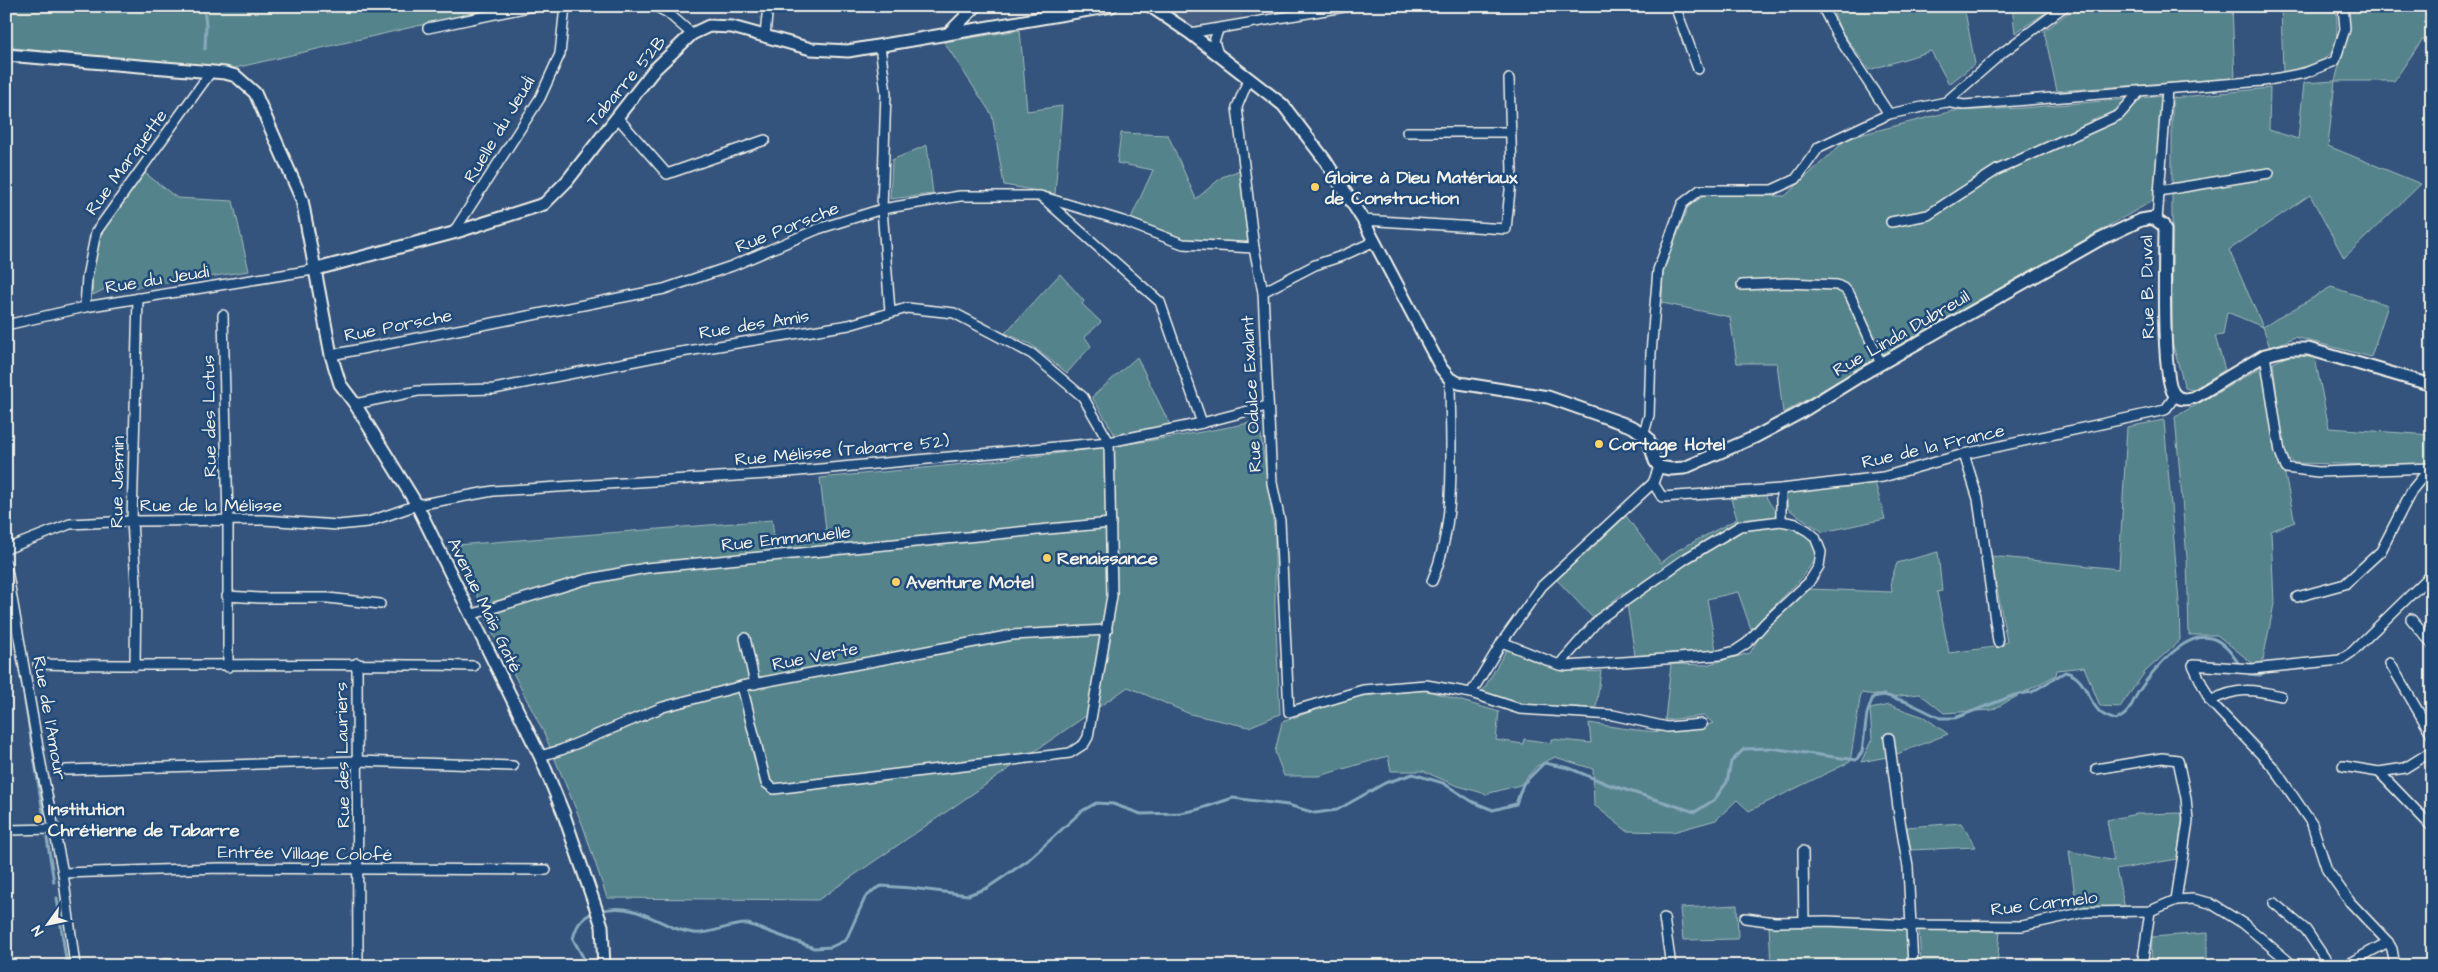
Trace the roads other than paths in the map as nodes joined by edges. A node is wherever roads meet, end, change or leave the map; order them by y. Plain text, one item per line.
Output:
1 (534, 6) edge
2 (565, 6) edge
3 (655, 6) edge
4 (768, 6) edge
5 (976, 6) edge
6 (1112, 6) edge
7 (1150, 6) edge
8 (1350, 6) edge
9 (1675, 6) edge
10 (1822, 6) edge
11 (2065, 6) edge
12 (2343, 6) edge
13 (428, 28) dead end
14 (1219, 28) junction
15 (950, 32) junction
16 (1190, 33) junction
17 (692, 34) junction
18 (765, 35) junction
19 (880, 46) junction
20 (1218, 54) junction
21 (6, 56) edge
22 (1698, 69) dead end
23 (210, 73) junction
24 (1249, 78) junction
25 (1509, 80) dead end
26 (2167, 89) junction
27 (2140, 91) junction
28 (1946, 102) junction
29 (1889, 114) junction
30 (617, 117) junction
31 (1407, 132) dead end
32 (1511, 132) junction
33 (765, 140) dead end
34 (2269, 173) dead end
35 (2159, 191) junction
36 (1040, 196) junction
37 (882, 209) junction
38 (1363, 220) junction
39 (2157, 220) junction
40 (1891, 222) dead end
41 (453, 234) junction
42 (1375, 241) junction
43 (1254, 248) junction
44 (313, 270) junction
45 (1742, 285) dead end
46 (1263, 292) junction
47 (138, 298) junction
48 (85, 307) junction
49 (890, 311) junction
50 (224, 315) dead end
51 (6, 325) edge
52 (331, 355) junction
53 (2265, 355) junction
54 (1881, 364) junction
55 (1450, 379) junction
56 (2432, 385) edge
57 (2175, 396) junction
58 (356, 404) junction
59 (1267, 406) junction
60 (1202, 423) junction
61 (1644, 433) junction
62 (1109, 442) junction
63 (1964, 454) junction
64 (1659, 466) junction
65 (2431, 468) edge
66 (1653, 483) junction
67 (1781, 489) junction
68 (417, 505) junction
69 (228, 520) junction
70 (132, 521) junction
71 (1781, 521) junction
72 (1111, 523) junction
73 (6, 549) edge
74 (6, 564) edge
75 (2432, 574) edge
76 (1432, 581) dead end
77 (227, 596) junction
78 (2297, 597) dead end
79 (380, 604) dead end
80 (470, 615) junction
81 (2411, 619) dead end
82 (1107, 630) junction
83 (745, 638) dead end
84 (1502, 642) junction
85 (1998, 642) dead end
86 (2432, 644) edge
87 (357, 663) junction
88 (2390, 663) dead end
89 (38, 664) dead end
90 (1559, 665) junction
91 (135, 666) junction
92 (474, 666) dead end
93 (228, 667) junction
94 (755, 684) junction
95 (742, 686) junction
96 (1471, 693) junction
97 (2281, 696) dead end
98 (2210, 701) junction
99 (1702, 724) dead end
100 (2432, 735) edge
101 (1889, 738) dead end
102 (2432, 751) edge
103 (540, 756) junction
104 (357, 762) junction
105 (513, 766) dead end
106 (2343, 766) dead end
107 (2096, 769) dead end
108 (66, 770) dead end
109 (2380, 772) junction
110 (2432, 827) edge
111 (6, 830) edge
112 (54, 830) junction
113 (1803, 852) dead end
114 (359, 870) junction
115 (546, 870) dead end
116 (63, 872) junction
117 (2176, 900) junction
118 (2274, 903) dead end
119 (2150, 911) junction
120 (1664, 918) dead end
121 (1746, 918) dead end
122 (1804, 922) junction
123 (1911, 926) junction
124 (2388, 942) junction
125 (165, 965) edge
126 (74, 966) edge
127 (186, 966) edge
128 (358, 966) edge
129 (604, 966) edge
130 (1671, 966) edge
131 (1913, 966) edge
132 (2142, 966) edge
133 (2294, 966) edge
134 (2330, 966) edge
135 (2344, 966) edge
136 (2395, 966) edge

1 - 13 street
2 - 41 street, Ruelle du Jeudi
3 - 17 street
4 - 18 street
5 - 15 street
6 - 15 street, Tabarre 52B
7 - 16 street
8 - 14 street
9 - 22 street
10 - 29 street
11 - 28 street
12 - 26 street
14 - 16 street
14 - 20 street
15 - 19 street, Tabarre 52B
16 - 20 street
17 - 18 street, Tabarre 52B
17 - 30 street, Tabarre 52B
18 - 19 street, Tabarre 52B
19 - 37 street
20 - 24 street
21 - 23 street, Avenue Maïs Gaté
23 - 44 street, Avenue Maïs Gaté
23 - 48 street, Rue Marquette
24 - 38 street
24 - 43 street, Rue Odulce Exalant
25 - 32 street
26 - 27 street
26 - 35 street, Rue B. Duval
27 - 28 street
27 - 40 street
28 - 29 street
29 - 61 street
30 - 33 street
30 - 41 street, Tabarre 52B
31 - 32 street
32 - 38 street
34 - 35 street
35 - 39 street, Rue B. Duval
36 - 37 street, Rue Porsche
36 - 43 street, Rue Porsche
36 - 60 street
37 - 49 street
37 - 52 street, Rue Porsche
38 - 42 street
39 - 54 street, Rue Linda Dubreuil
39 - 57 street, Rue B. Duval
41 - 44 street, Tabarre 52B
42 - 46 street
42 - 55 street
43 - 46 street, Rue Odulce Exalant
44 - 47 street, Rue du Jeudi
44 - 52 street, Avenue Maïs Gaté
45 - 54 street
46 - 59 street, Rue Odulce Exalant
47 - 48 street, Rue du Jeudi
47 - 70 street, Rue Jasmin
48 - 51 street, Rue du Jeudi
49 - 58 street, Rue des Amis
49 - 62 street, Rue des Amis
50 - 69 street, Rue des Lotus
52 - 58 street, Avenue Maïs Gaté
53 - 56 street
53 - 57 street
53 - 65 street
54 - 64 street, Rue Linda Dubreuil
55 - 61 street
55 - 76 street
57 - 63 street, Rue de la France
58 - 68 street, Avenue Maïs Gaté
59 - 60 street, Rue Mélisse (Tabarre 52)
59 - 96 street, Rue Odulce Exalant
60 - 62 street, Rue Mélisse (Tabarre 52)
61 - 64 street
62 - 68 street, Rue Mélisse (Tabarre 52)
62 - 72 street
63 - 67 street, Rue de la France
63 - 85 street
64 - 66 street
65 - 78 street
66 - 67 street, Rue de la France
66 - 84 street
67 - 71 street
68 - 69 street, Rue de la Mélisse
68 - 80 street, Avenue Maïs Gaté
69 - 70 street, Rue de la Mélisse
69 - 77 street, Rue des Lotus
70 - 73 street, Rue de la Mélisse
70 - 91 street, Rue Jasmin
71 - 90 street
71 - 90 street
72 - 80 street, Rue Emmanuelle
72 - 82 street
74 - 112 street, Rue de l'Amour
75 - 98 street
77 - 79 street
77 - 93 street, Rue des Lotus
80 - 103 street, Avenue Maïs Gaté
81 - 86 street
82 - 94 street, Rue Verte
82 - 95 street
83 - 94 street
84 - 90 street
84 - 96 street
87 - 92 street
87 - 93 street
87 - 104 street, Rue des Lauriers
88 - 100 street
89 - 91 street
91 - 93 street
94 - 95 street, Rue Verte
95 - 103 street, Rue Verte
96 - 99 street
97 - 98 street
98 - 124 street
101 - 123 street
102 - 109 street
103 - 129 street, Avenue Maïs Gaté
104 - 105 street
104 - 108 street
104 - 114 street, Rue des Lauriers
106 - 109 street
107 - 117 street
109 - 110 street
111 - 112 street
112 - 116 street, Rue de l'Amour
113 - 122 street
114 - 115 street, Entrée Village Colofé
114 - 116 street, Entrée Village Colofé
114 - 128 street, Rue des Lauriers
116 - 126 street, Rue de l'Amour
117 - 119 street, Rue Carmelo
117 - 133 street, Rue Carmelo
118 - 134 street
119 - 123 street, Rue Carmelo
119 - 132 street
120 - 130 street
121 - 122 street, Rue Carmelo
122 - 123 street, Rue Carmelo
123 - 131 street
124 - 135 street
124 - 136 street
125 - 127 street

